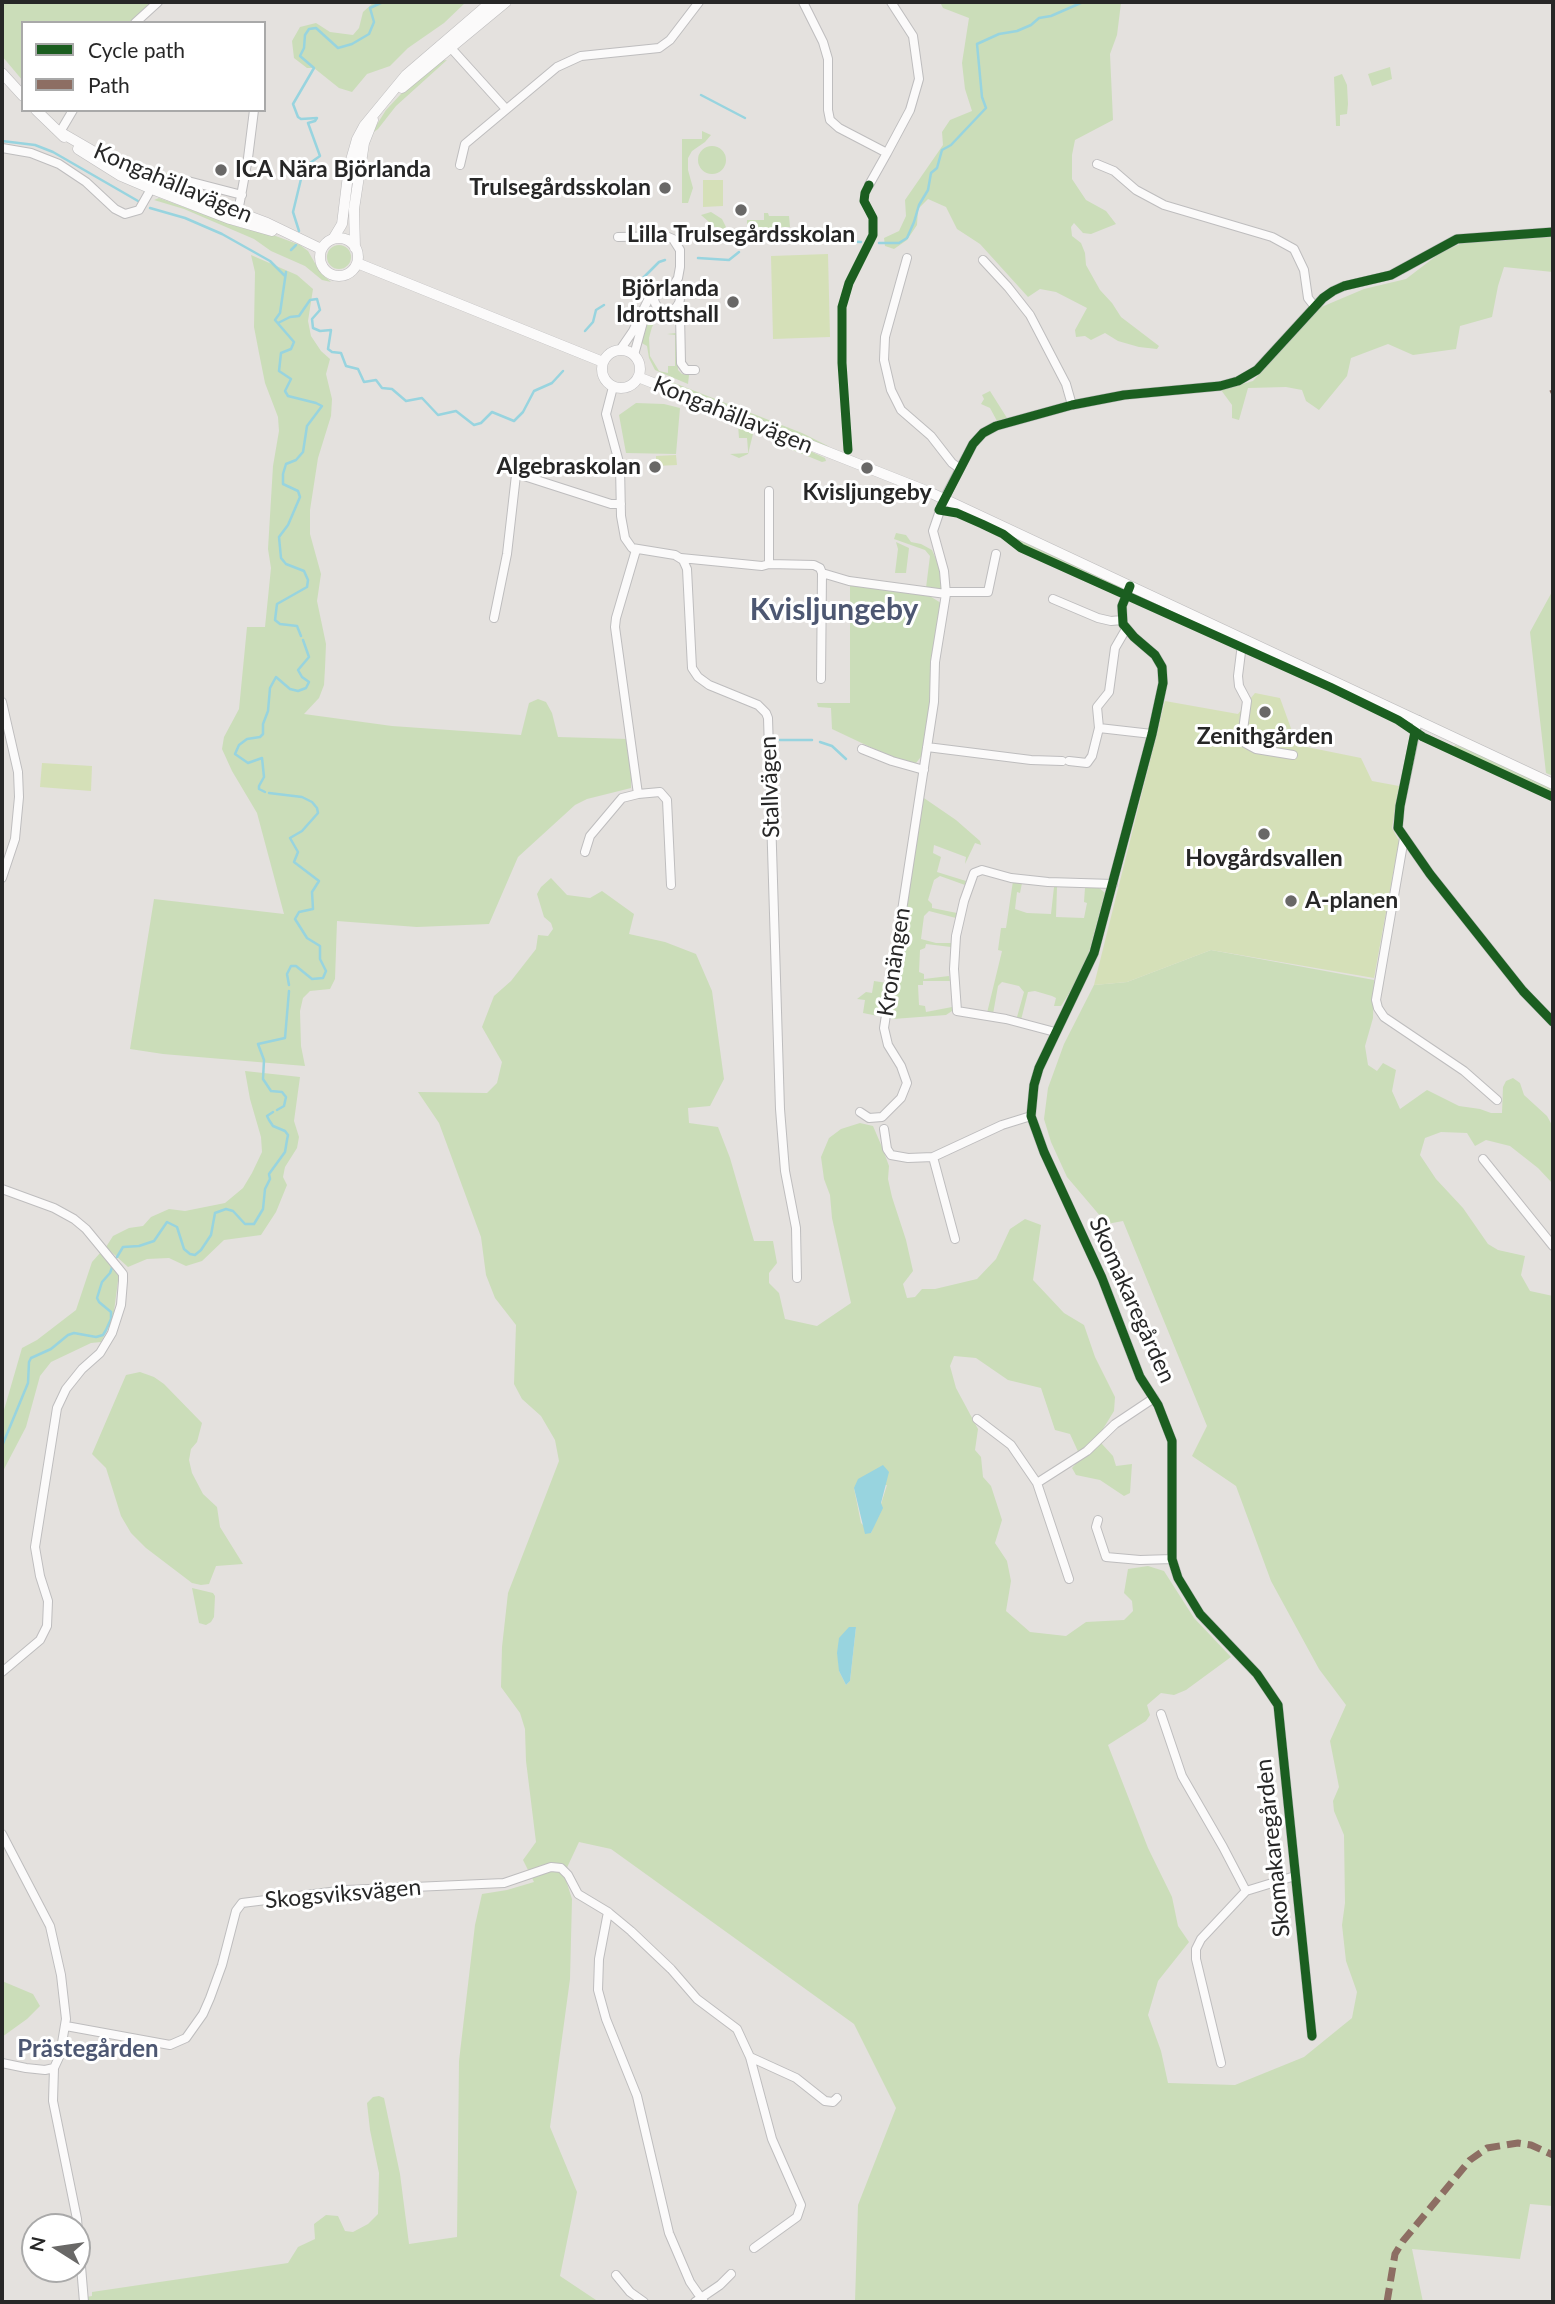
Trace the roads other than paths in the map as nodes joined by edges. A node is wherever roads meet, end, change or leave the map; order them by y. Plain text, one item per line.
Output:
1 (158, 2) edge
2 (491, 2) edge
3 (506, 2) edge
4 (699, 2) edge
5 (803, 2) edge
6 (891, 2) edge
7 (137, 21) edge
8 (447, 44) junction
9 (2, 73) edge
10 (21, 94) edge
11 (377, 109) junction
12 (506, 109) junction
13 (38, 112) edge
14 (73, 112) edge
15 (254, 112) edge
16 (60, 132) junction
17 (2, 148) edge
18 (887, 153) junction
19 (1097, 164) dead end
20 (460, 165) dead end
21 (153, 185) junction
22 (869, 185) dead end
23 (176, 194) junction
24 (242, 195) junction
25 (236, 216) junction
26 (1553, 232) edge
27 (618, 237) dead end
28 (333, 239) junction
29 (355, 247) junction
30 (321, 249) junction
31 (906, 258) dead end
32 (983, 260) dead end
33 (357, 263) junction
34 (673, 286) junction
35 (656, 292) junction
36 (1315, 307) junction
37 (675, 308) junction
38 (659, 309) junction
39 (621, 350) junction
40 (634, 355) junction
41 (603, 362) junction
42 (695, 370) dead end
43 (638, 377) junction
44 (613, 387) junction
45 (1072, 405) junction
46 (959, 468) junction
47 (769, 491) dead end
48 (944, 499) junction
49 (621, 504) junction
50 (636, 550) junction
51 (996, 554) dead end
52 (681, 558) junction
53 (769, 564) junction
54 (822, 573) junction
55 (1130, 586) junction
56 (946, 593) junction
57 (1053, 599) dead end
58 (494, 618) dead end
59 (1124, 624) junction
60 (1246, 640) junction
61 (821, 679) dead end
62 (2, 702) edge
63 (1418, 720) junction
64 (1099, 728) junction
65 (1152, 734) junction
66 (927, 747) junction
67 (862, 749) dead end
68 (1293, 755) dead end
69 (924, 770) junction
70 (1553, 784) edge
71 (638, 794) junction
72 (1404, 838) junction
73 (585, 852) dead end
74 (2, 878) edge
75 (1113, 884) junction
76 (671, 885) dead end
77 (1553, 1022) edge
78 (1055, 1032) junction
79 (1497, 1100) dead end
80 (860, 1112) dead end
81 (1031, 1116) junction
82 (884, 1129) dead end
83 (933, 1157) junction
84 (1483, 1158) dead end
85 (2, 1189) edge
86 (955, 1239) dead end
87 (1553, 1246) edge
88 (797, 1279) dead end
89 (1154, 1398) junction
90 (977, 1419) dead end
91 (1037, 1483) junction
92 (1098, 1520) dead end
93 (1171, 1559) junction
94 (1069, 1578) dead end
95 (2, 1672) edge
96 (1161, 1714) dead end
97 (2, 1834) edge
98 (1295, 1877) junction
99 (1246, 1891) junction
100 (608, 1912) junction
101 (66, 2026) junction
102 (1312, 2036) dead end
103 (750, 2057) junction
104 (2, 2063) edge
105 (1221, 2063) dead end
106 (54, 2068) junction
107 (836, 2098) dead end
108 (754, 2248) dead end
109 (732, 2274) dead end
110 (616, 2275) dead end
111 (700, 2301) edge
112 (83, 2302) edge
113 (644, 2302) edge

1 - 7 street
2 - 8 street
3 - 8 street
4 - 12 street
5 - 18 street
6 - 18 street
8 - 11 street
8 - 12 street
9 - 10 street
11 - 28 street
11 - 29 street
12 - 20 street
13 - 16 street, Kongahällavägen
14 - 16 street
15 - 24 street
16 - 21 street, Kongahällavägen
17 - 21 street
18 - 22 street
19 - 36 street
21 - 23 street, Kongahällavägen
23 - 24 street
23 - 25 street, Kongahällavägen
24 - 25 street
25 - 30 street, Kongahällavägen
26 - 36 street, Kronängen
27 - 34 street
28 - 29 street
28 - 30 street
29 - 33 street
30 - 33 street
31 - 46 street
32 - 45 street
33 - 41 street
34 - 35 street
34 - 37 street
35 - 38 street
35 - 39 street
36 - 45 street, Kronängen
37 - 38 street
37 - 42 street
38 - 40 street
39 - 40 street, Kongahällavägen
39 - 41 street
40 - 43 street, Kongahällavägen
41 - 44 street
43 - 44 street, Kongahällavägen
43 - 48 street, Kongahällavägen
44 - 49 street
45 - 46 street, Kronängen
46 - 48 street, Kronängen
47 - 53 street
48 - 55 street, Kongahällavägen
48 - 56 street, Kronängen
49 - 50 street
49 - 58 street
50 - 52 street
50 - 71 street
51 - 56 street
52 - 53 street
52 - 88 street, Stallvägen
53 - 54 street
54 - 56 street
54 - 61 street
55 - 59 street
55 - 60 street, Kongahällavägen
56 - 66 street, Kronängen
57 - 59 street
59 - 64 street
59 - 65 street, Skomakaregården
60 - 63 street, Kongahällavägen
60 - 68 street
62 - 74 street
63 - 70 street, Kongahällavägen
63 - 72 street
64 - 65 street
64 - 66 street
65 - 75 street, Skomakaregården
66 - 69 street, Kronängen
67 - 69 street
69 - 80 street, Kronängen
71 - 73 street
71 - 76 street
72 - 77 street
72 - 79 street
75 - 78 street, Skomakaregården
75 - 78 street
78 - 81 street, Skomakaregården
81 - 83 street
81 - 89 street, Skomakaregården
82 - 83 street
83 - 86 street
84 - 87 street
85 - 95 street
89 - 91 street, Skomakaregården
89 - 93 street, Skomakaregården
90 - 91 street
91 - 94 street
92 - 93 street
93 - 98 street, Skomakaregården
96 - 99 street, Skomakaregården
97 - 101 street
98 - 99 street, Skomakaregården
98 - 102 street, Skomakaregården
99 - 105 street, Skomakaregården
100 - 101 street, Skogsviksvägen
100 - 103 street, Skogsviksvägen
100 - 111 street
101 - 106 street
103 - 107 street
103 - 108 street, Skogsviksvägen
104 - 106 street
106 - 112 street
109 - 111 street
110 - 113 street

